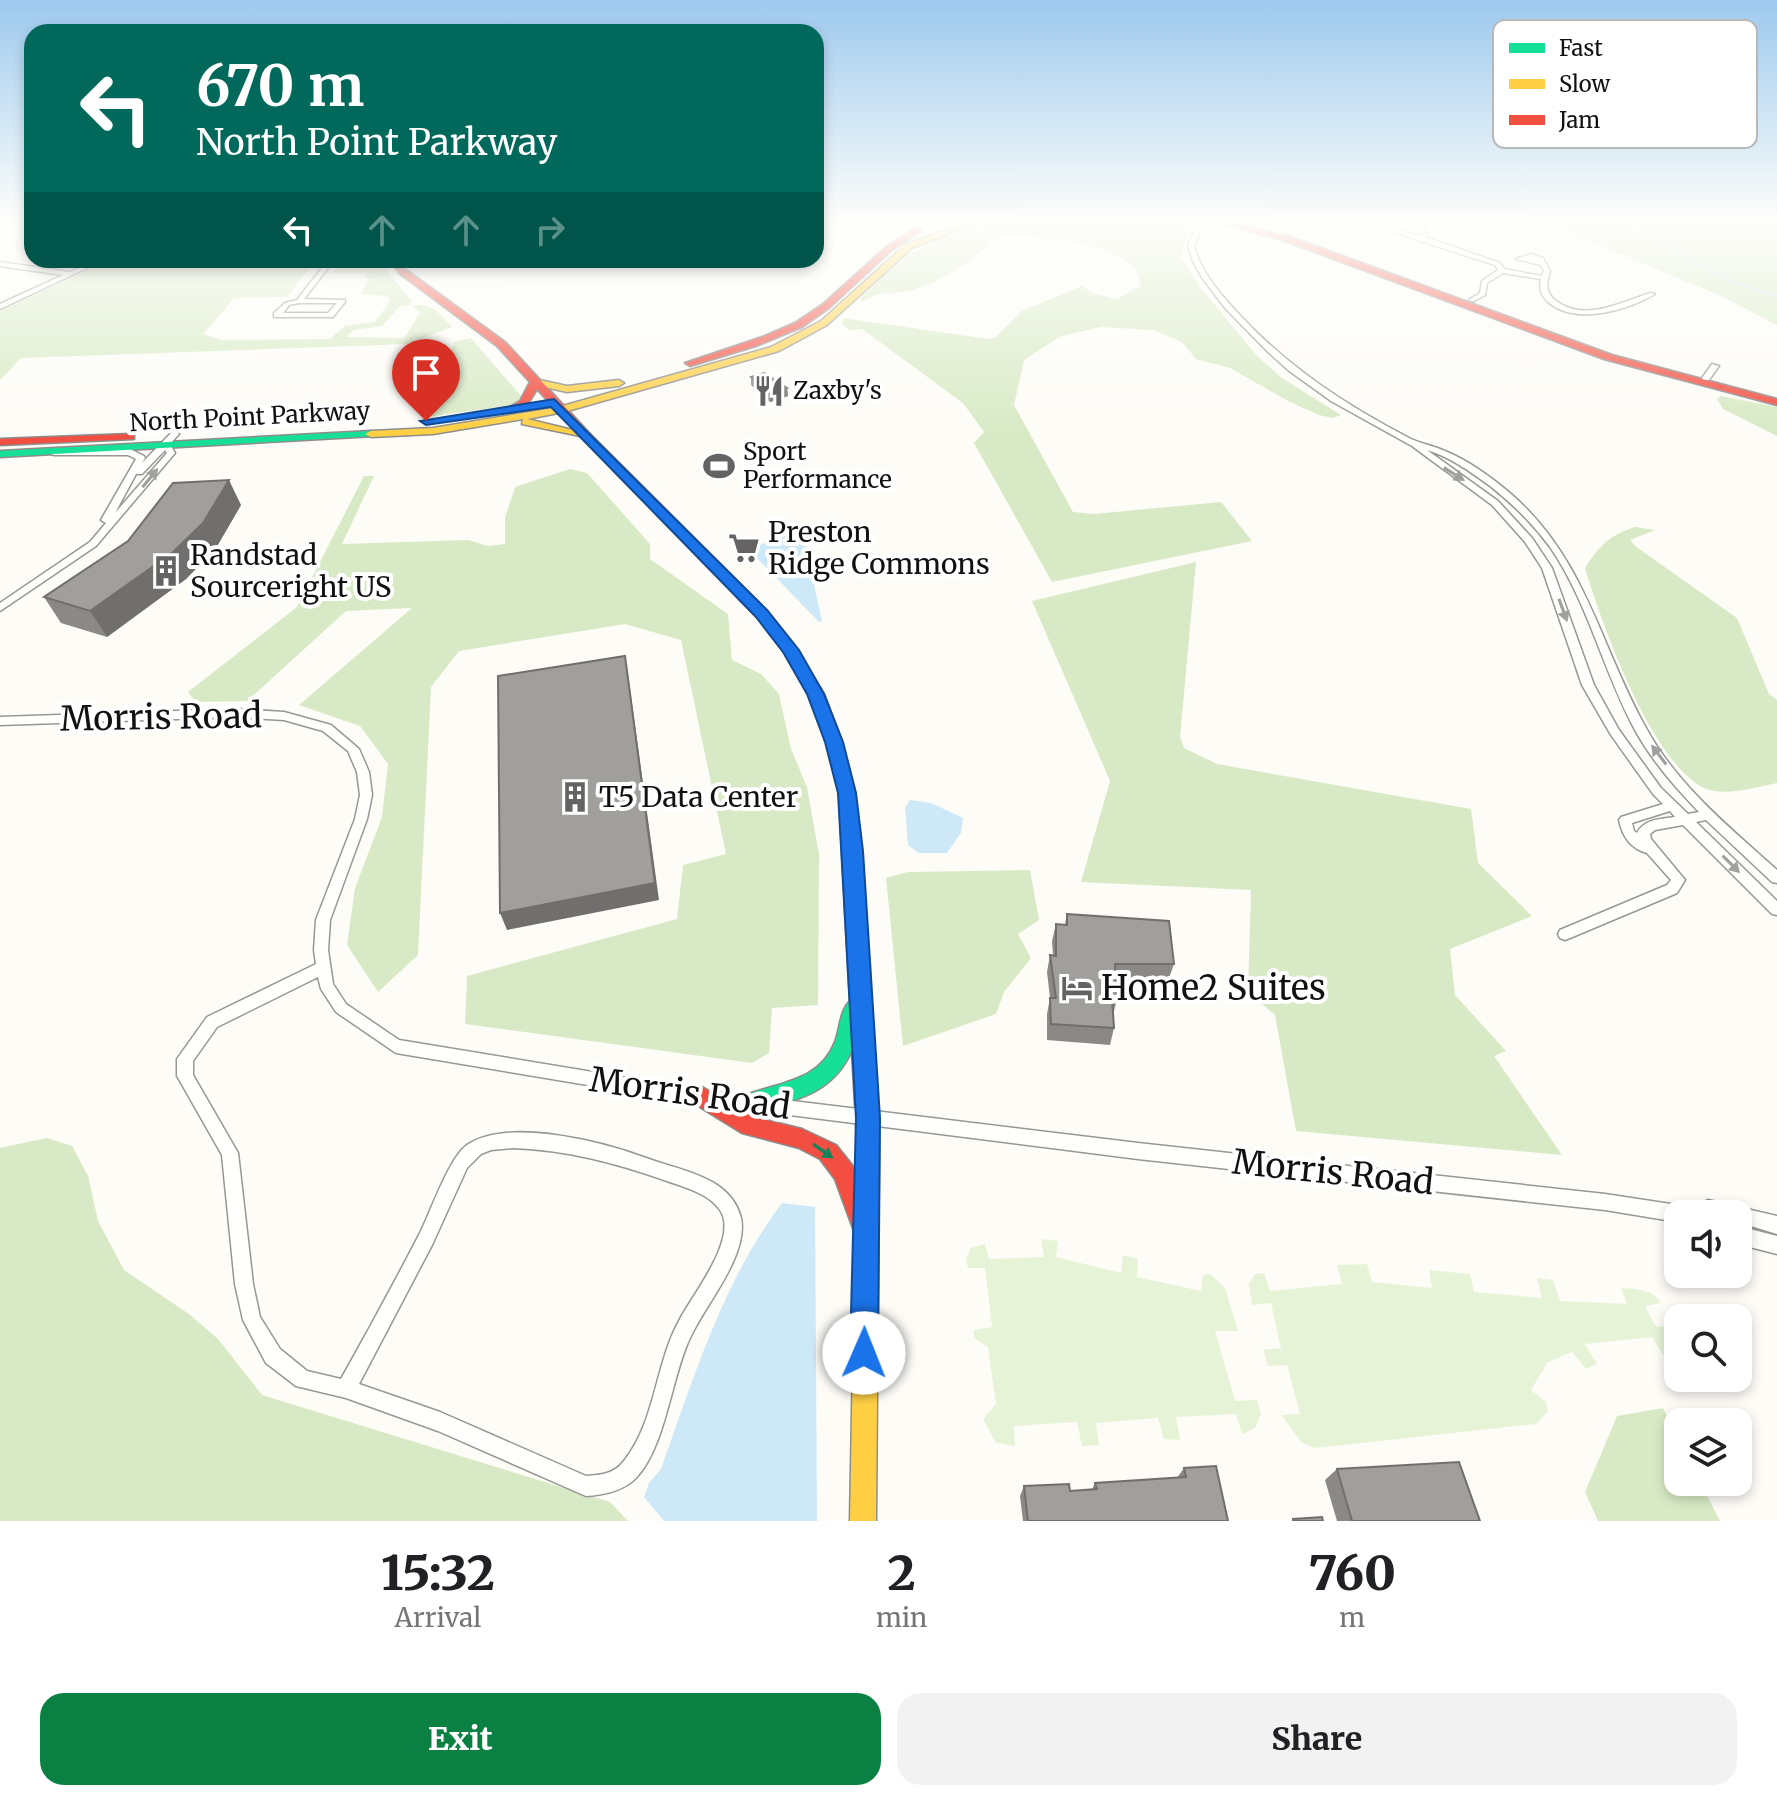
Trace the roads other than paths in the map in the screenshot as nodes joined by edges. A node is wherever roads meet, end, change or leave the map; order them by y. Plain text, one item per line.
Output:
1 (32, 292) edge
2 (306, 292) edge
3 (431, 292) edge
4 (840, 292) edge
5 (858, 292) edge
6 (1219, 292) edge
7 (1432, 292) edge
8 (1451, 292) edge
9 (1483, 292) edge
10 (1544, 292) edge
11 (1652, 294) dead end
12 (1472, 300) junction
13 (299, 301) junction
14 (0, 307) edge
15 (535, 382) junction
16 (619, 383) junction
17 (1777, 393) edge
18 (1777, 402) edge
19 (557, 406) junction
20 (511, 411) junction
21 (497, 423) junction
22 (588, 438) junction
23 (171, 440) junction
24 (0, 442) edge
25 (1414, 444) junction
26 (54, 452) junction
27 (0, 454) edge
28 (106, 520) junction
29 (85, 550) junction
30 (0, 608) edge
31 (0, 721) edge
32 (1673, 806) junction
33 (1708, 815) junction
34 (1685, 819) junction
35 (1670, 868) junction
36 (1777, 878) edge
37 (1777, 910) edge
38 (1565, 934) dead end
39 (324, 967) junction
40 (860, 971) junction
41 (702, 1097) junction
42 (753, 1102) junction
43 (868, 1118) junction
44 (1664, 1211) edge
45 (1752, 1218) edge
46 (1777, 1225) edge
47 (866, 1235) junction
48 (1752, 1239) edge
49 (1777, 1245) edge
50 (346, 1389) junction
51 (863, 1521) edge

1 - 14 street
2 - 13 street
3 - 15 street
4 - 16 street, North Point Parkway
5 - 19 street, North Point Parkway
6 - 25 street
7 - 18 street
8 - 12 street
9 - 12 street
10 - 11 street
12 - 17 street
13 - 13 street
15 - 16 street
15 - 19 street
15 - 20 street
16 - 19 street, North Point Parkway
19 - 20 street, North Point Parkway
19 - 21 street, North Point Parkway
19 - 22 street
20 - 23 street, North Point Parkway
21 - 22 street
21 - 23 street, North Point Parkway
22 - 40 street
23 - 24 street, North Point Parkway
23 - 26 street, North Point Parkway
23 - 28 street
29 -> 23 street
25 -> 32 street
33 -> 25 street
26 - 27 street, North Point Parkway
26 - 28 street
28 - 29 street
29 - 30 street
31 - 39 street, Morris Road
32 - 34 street
32 - 35 street
33 - 34 street
33 - 36 street
34 - 35 street
34 -> 37 street
35 - 38 street
39 - 41 street, Morris Road
39 - 50 street
40 - 42 street
40 - 43 street
41 - 42 street, Morris Road
41 -> 47 street
42 - 43 street, Morris Road
43 - 44 street, Morris Road
43 - 47 street
45 - 46 street
47 - 51 street
48 - 49 street
50 - 50 street

